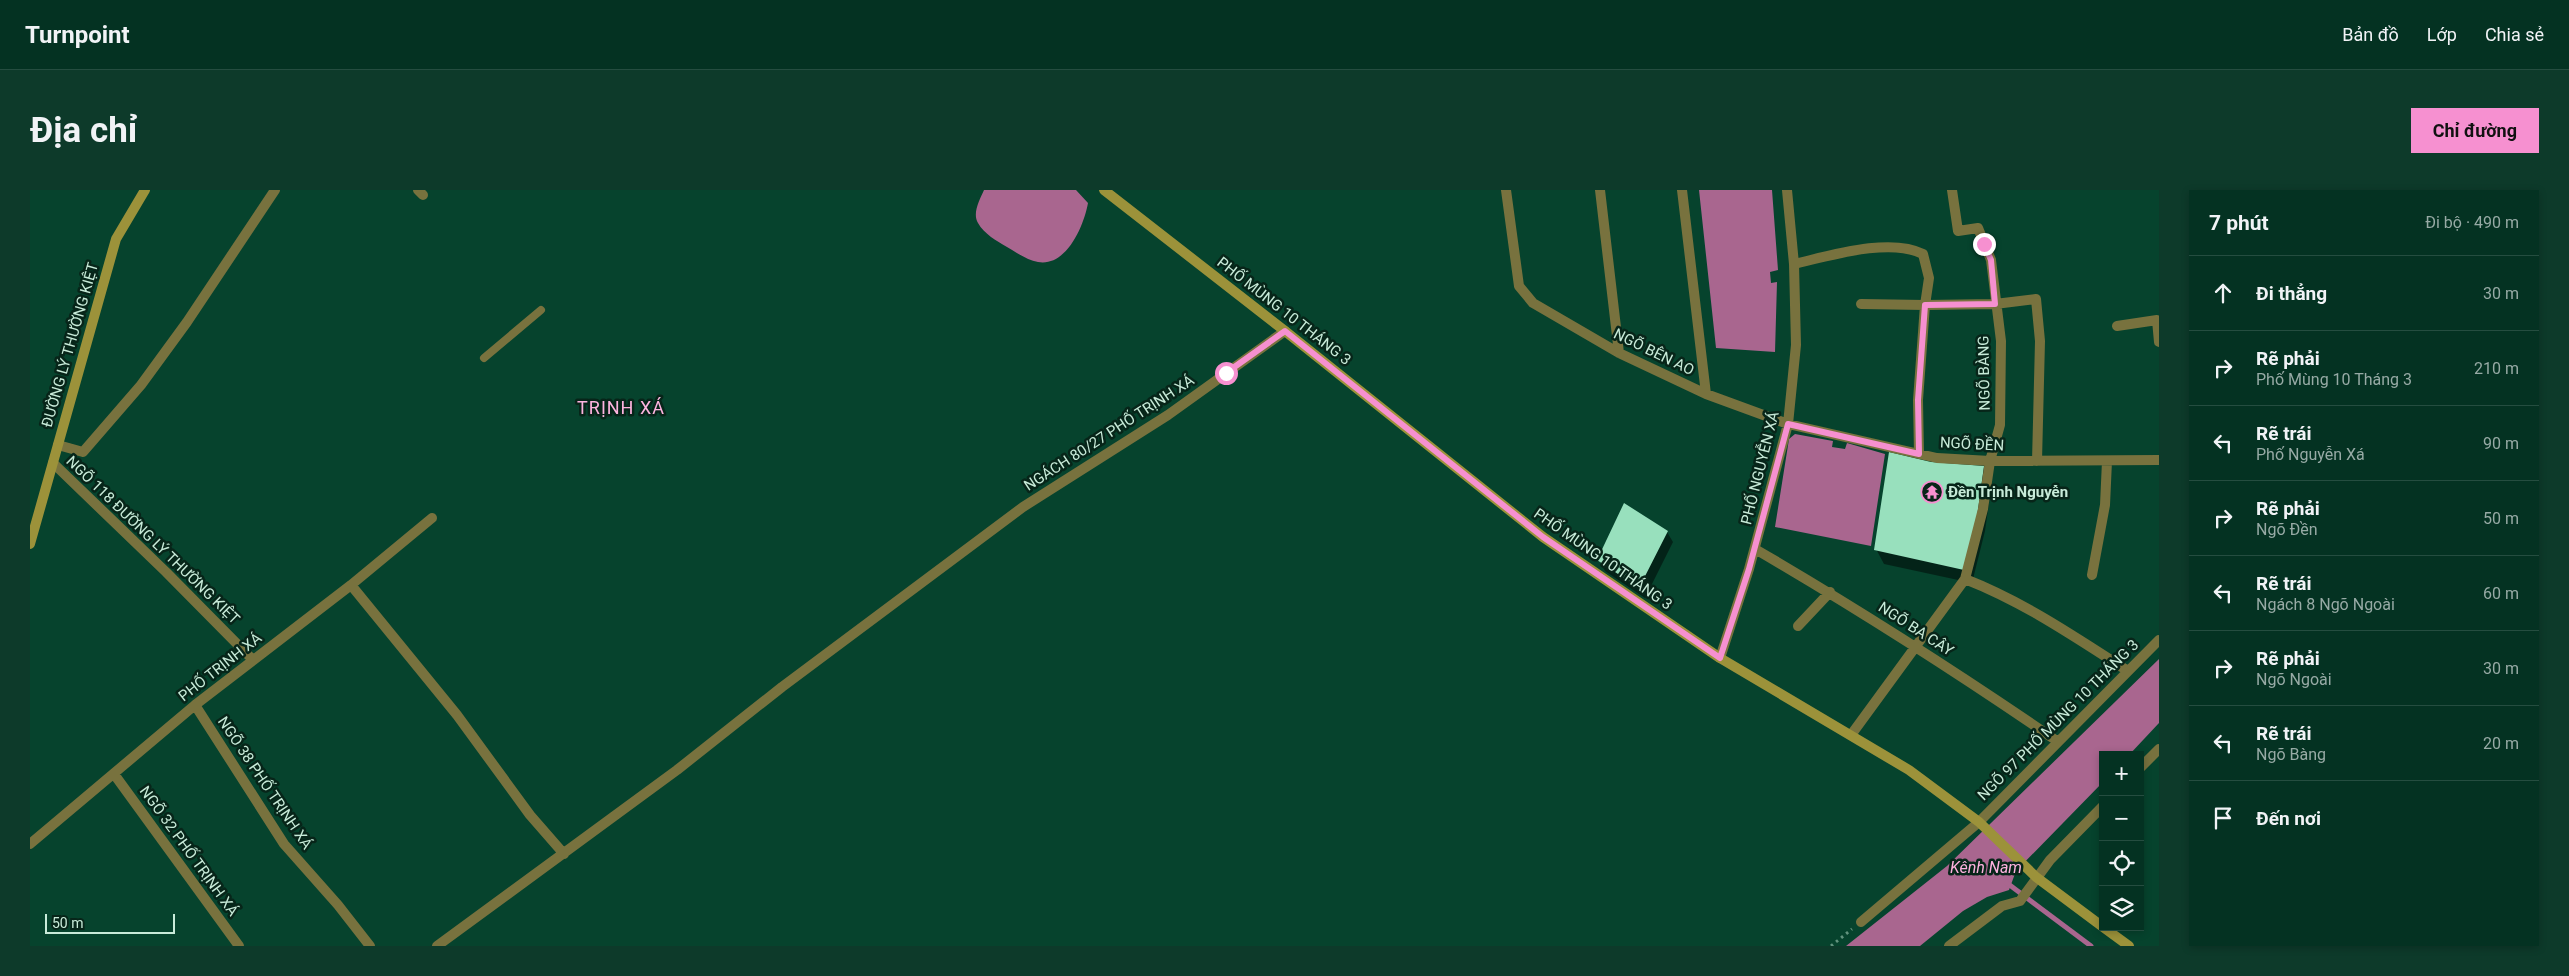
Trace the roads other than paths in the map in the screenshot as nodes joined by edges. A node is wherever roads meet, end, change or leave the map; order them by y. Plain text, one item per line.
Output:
1 (145, 190) edge
2 (275, 190) edge
3 (1104, 190) edge
4 (1507, 190) edge
5 (1600, 190) edge
6 (1682, 190) edge
7 (1787, 190) edge
8 (1952, 190) edge
9 (1794, 264) junction
10 (1861, 304) dead end
11 (1995, 304) junction
12 (1925, 305) junction
13 (541, 310) dead end
14 (2117, 326) dead end
15 (1285, 331) junction
16 (2159, 342) edge
17 (1619, 354) junction
18 (484, 358) dead end
19 (1706, 394) junction
20 (1788, 424) junction
21 (58, 445) junction
22 (1919, 454) junction
23 (2159, 460) edge
24 (1990, 461) junction
25 (2037, 461) junction
26 (2107, 461) junction
27 (53, 463) junction
28 (432, 518) dead end
29 (30, 544) edge
30 (1754, 549) junction
31 (2092, 576) dead end
32 (1965, 579) junction
33 (351, 585) junction
34 (1830, 592) junction
35 (1798, 626) dead end
36 (2159, 640) edge
37 (1916, 647) junction
38 (1720, 658) junction
39 (253, 660) junction
40 (2128, 671) junction
41 (194, 705) junction
42 (1851, 734) junction
43 (2057, 741) junction
44 (2159, 749) edge
45 (2144, 764) edge
46 (114, 774) junction
47 (2099, 810) edge
48 (1979, 822) junction
49 (30, 844) edge
50 (564, 854) junction
51 (2036, 877) junction
52 (1861, 922) road end
53 (2099, 924) edge
54 (2108, 931) edge
55 (240, 946) edge
56 (370, 946) edge
57 (436, 946) edge
58 (1949, 946) edge
59 (2129, 946) edge

1 - 21 main road, ĐƯỜNG LÝ THƯỜNG KIỆT
2 - 21 street
3 - 15 main road, PHỐ MÙNG 10 THÁNG 3
4 - 17 street, NGÕ BÊN AO
5 - 17 street
6 - 19 street
7 - 9 street, PHỐ NGUYỄN XÁ
8 - 11 street, NGÕ BÀNG
9 - 12 street
9 - 20 street, PHỐ NGUYỄN XÁ
10 - 12 street
11 - 12 street
11 - 24 street, NGÕ BÀNG
11 - 25 street
12 - 22 street
13 - 18 lane
14 - 16 street
15 - 38 main road, PHỐ MÙNG 10 THÁNG 3
15 - 50 street, NGÁCH 80/27 PHỐ TRỊNH XÁ
17 - 19 street, NGÕ BÊN AO
19 - 20 street, NGÕ BÊN AO
20 - 22 street, NGÕ ĐỀN
20 - 30 street, PHỐ NGUYỄN XÁ
21 - 27 main road, ĐƯỜNG LÝ THƯỜNG KIỆT
22 - 24 street, NGÕ ĐỀN
23 - 26 street, NGÕ ĐỀN
24 - 25 street, NGÕ ĐỀN
24 - 32 street, NGÕ BÀNG
25 - 26 street, NGÕ ĐỀN
26 - 31 street
27 - 29 main road, ĐƯỜNG LÝ THƯỜNG KIỆT
27 - 39 street, NGÕ 118 ĐƯỜNG LÝ THƯỜNG KIỆT
28 - 33 street, PHỐ TRỊNH XÁ
30 - 34 street, NGÕ BA CÂY
30 - 38 street, PHỐ NGUYỄN XÁ
32 - 37 street
32 - 40 street
33 - 39 street, PHỐ TRỊNH XÁ
33 - 50 street
34 - 35 street
34 - 37 street, NGÕ BA CÂY
36 - 40 street, NGÕ 97 PHỐ MÙNG 10 THÁNG 3
37 - 42 street
37 - 43 street, NGÕ BA CÂY
38 - 42 main road, PHỐ MÙNG 10 THÁNG 3
39 - 41 street, PHỐ TRỊNH XÁ
40 - 43 street, NGÕ 97 PHỐ MÙNG 10 THÁNG 3
41 - 46 street, PHỐ TRỊNH XÁ
41 - 56 street, NGÕ 38 PHỐ TRỊNH XÁ
42 - 48 main road, PHỐ MÙNG 10 THÁNG 3
43 - 48 street, NGÕ 97 PHỐ MÙNG 10 THÁNG 3
44 - 45 street
46 - 49 street, PHỐ TRỊNH XÁ
46 - 55 street, NGÕ 32 PHỐ TRỊNH XÁ
47 - 51 street
48 - 51 main road, PHỐ MÙNG 10 THÁNG 3
48 - 52 street, NGÕ 97 PHỐ MÙNG 10 THÁNG 3
50 - 57 street, NGÁCH 80/27 PHỐ TRỊNH XÁ
51 - 53 main road, PHỐ MÙNG 10 THÁNG 3
51 - 58 street
54 - 59 main road, PHỐ MÙNG 10 THÁNG 3

